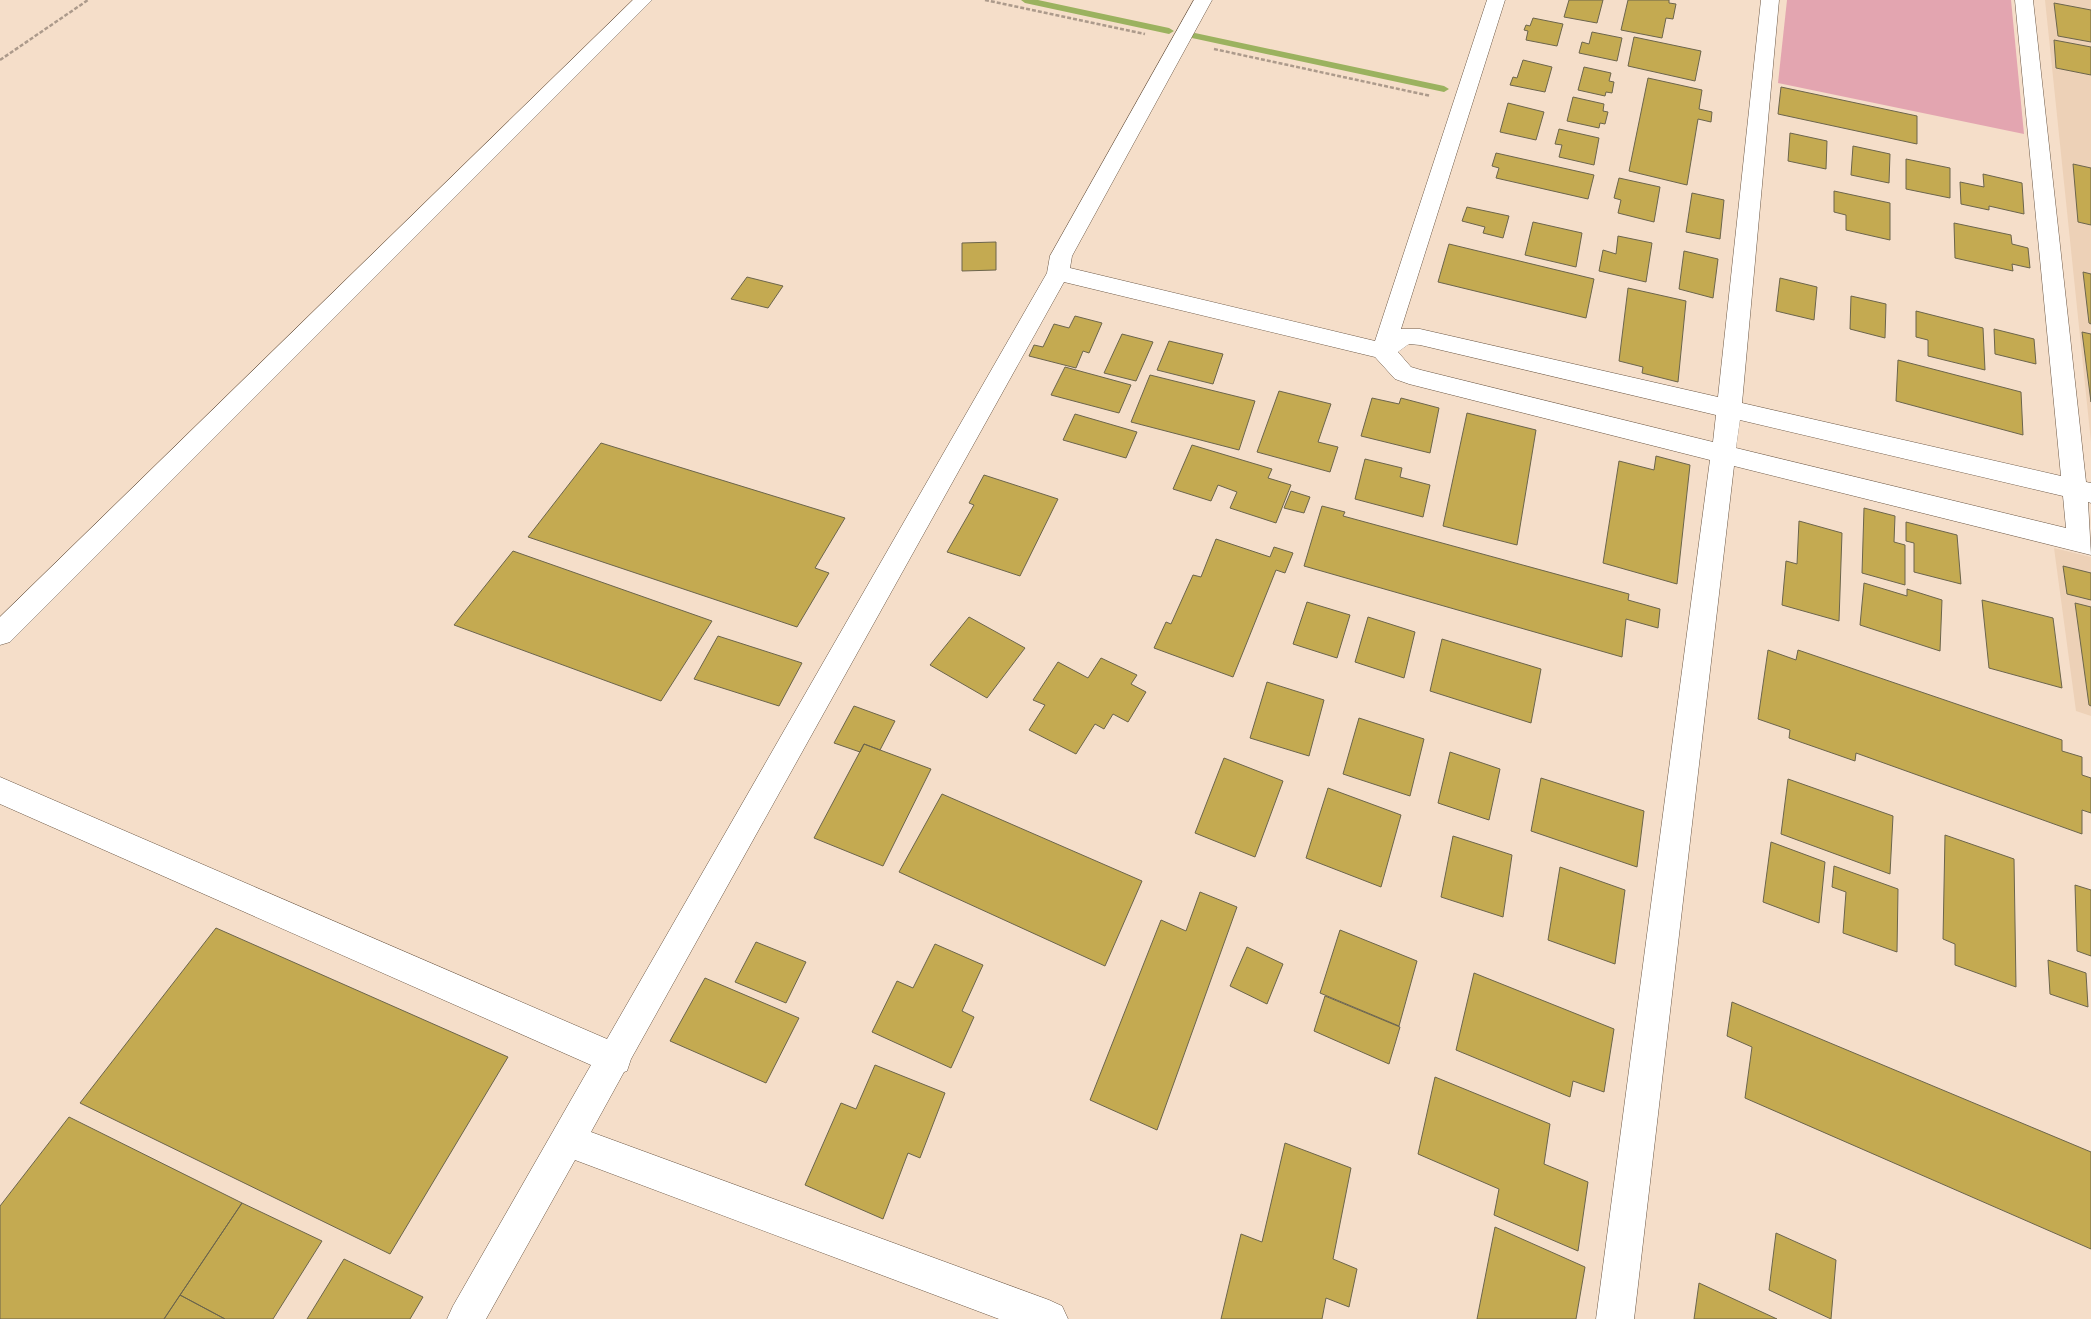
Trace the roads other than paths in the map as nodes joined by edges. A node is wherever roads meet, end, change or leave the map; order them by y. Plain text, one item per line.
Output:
1 (644, 0) edge
2 (1203, 0) edge
3 (1496, 0) edge
4 (1770, 0) edge
5 (2024, 0) edge
6 (1058, 273) junction
7 (1382, 351) junction
8 (1730, 409) junction
9 (1724, 456) junction
10 (2083, 492) edge
11 (2085, 544) edge
12 (0, 634) edge
13 (0, 790) edge
14 (615, 1059) junction
15 (567, 1140) junction
16 (466, 1319) edge
17 (1049, 1319) edge
18 (1615, 1319) edge

1 - 12 street
2 - 6 street
3 - 7 street
4 - 8 street
5 - 10 street
6 - 7 street
6 - 14 street
7 - 8 street
7 - 9 street
8 - 9 street
8 - 10 street
9 - 11 street
9 - 18 street
10 - 11 street
13 - 14 street
14 - 15 street
15 - 16 street
15 - 17 street

